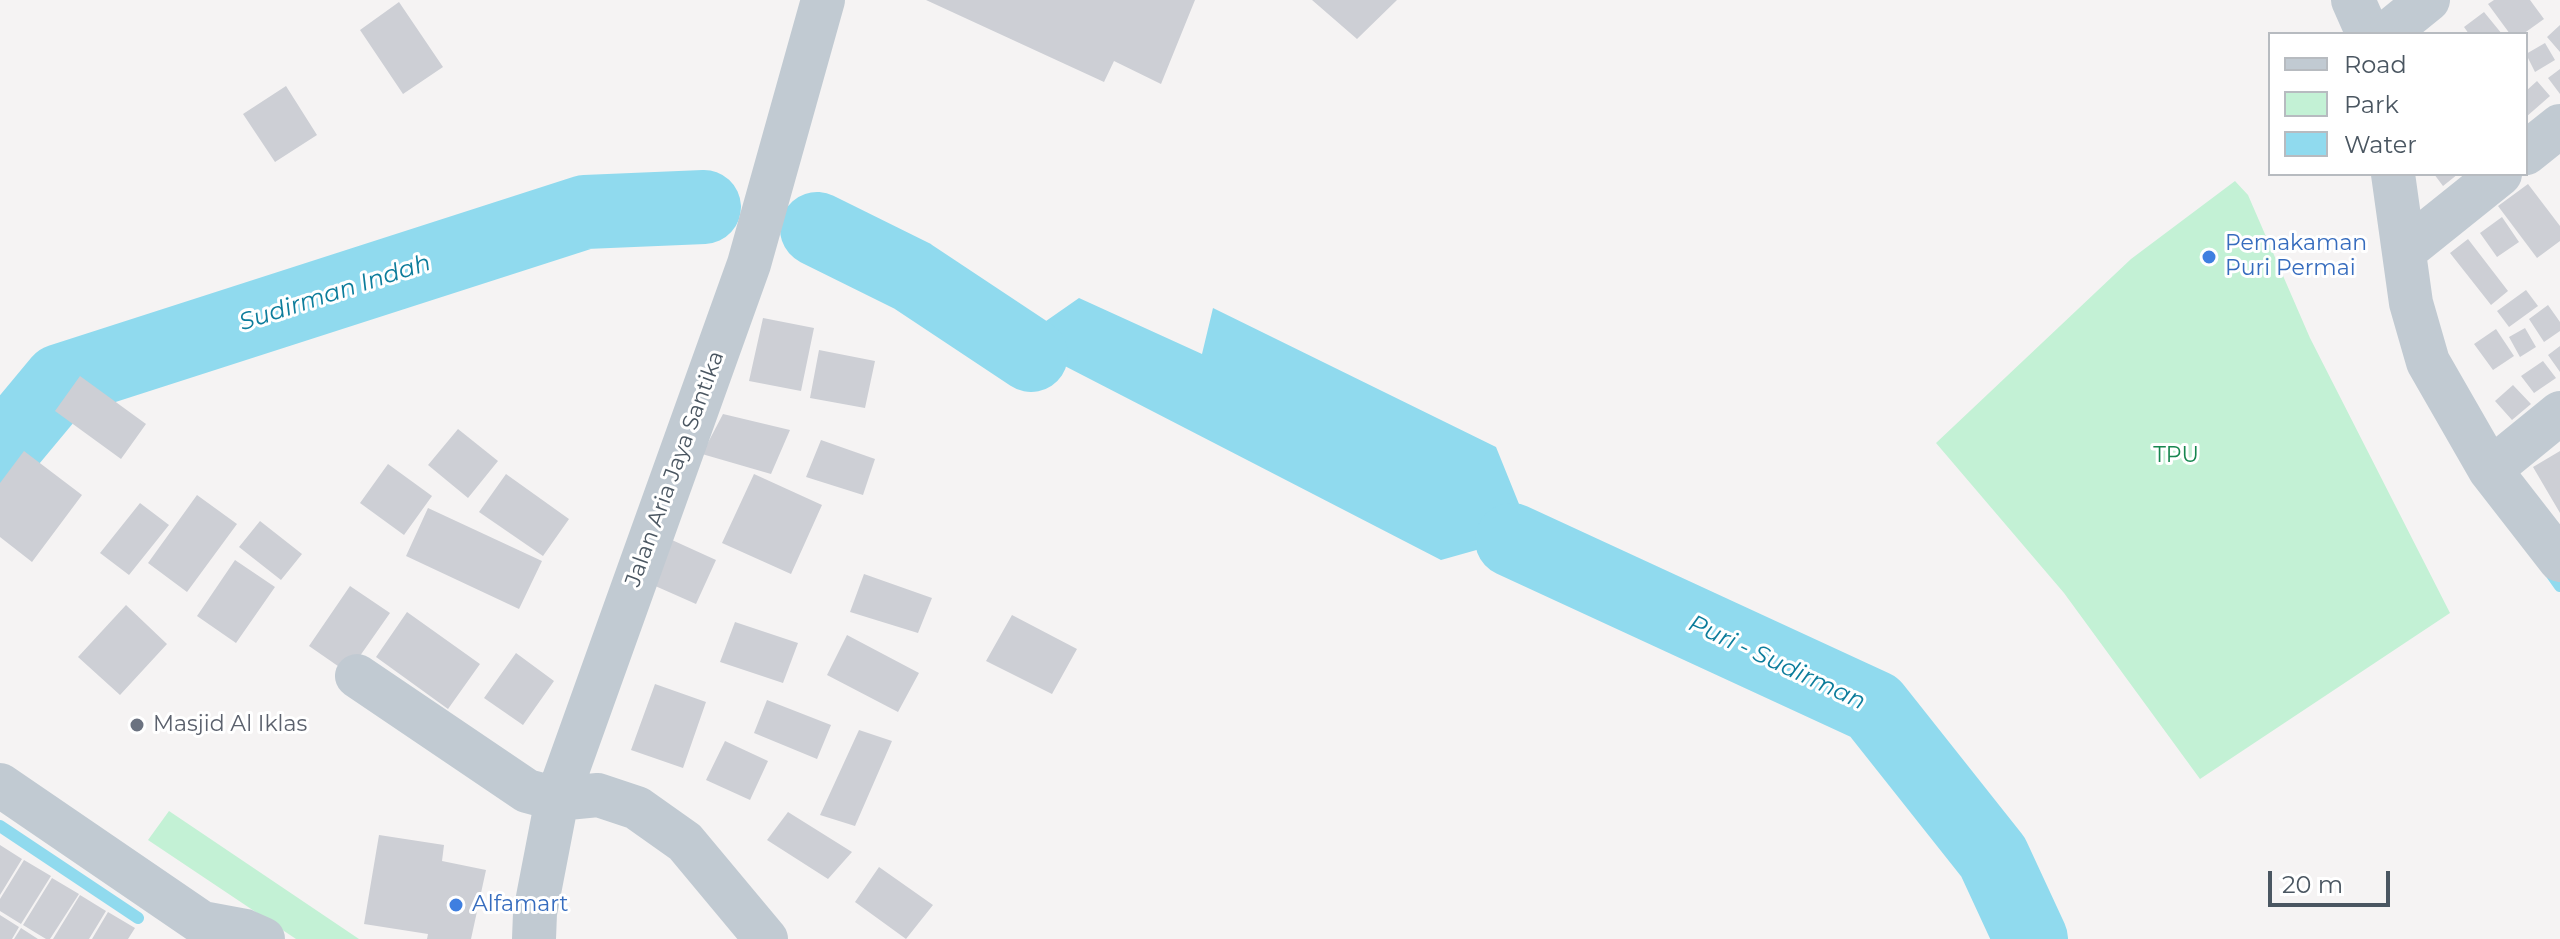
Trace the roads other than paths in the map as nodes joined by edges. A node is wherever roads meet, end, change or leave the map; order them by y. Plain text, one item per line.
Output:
1 (823, 0) edge
2 (2353, 0) edge
3 (2428, 0) edge
4 (2367, 32) edge
5 (2388, 32) edge
6 (2560, 126) edge
7 (2528, 151) edge
8 (2393, 176) edge
9 (2498, 176) edge
10 (2404, 251) junction
11 (2560, 413) edge
12 (2490, 470) junction
13 (2560, 560) edge
14 (357, 676) dead end
15 (0, 785) edge
16 (557, 799) junction
17 (205, 931) edge
18 (263, 939) edge
19 (534, 939) edge
20 (766, 939) edge

1 - 16 street, Jalan Aria Jaya Santika
2 - 4 street
3 - 5 street
6 - 7 street
8 - 10 street
9 - 10 street
10 - 12 street
11 - 12 street
12 - 13 street
14 - 16 street
15 - 17 street
16 - 19 street, Jalan Aria Jaya Santika
16 - 20 street
17 - 18 street

